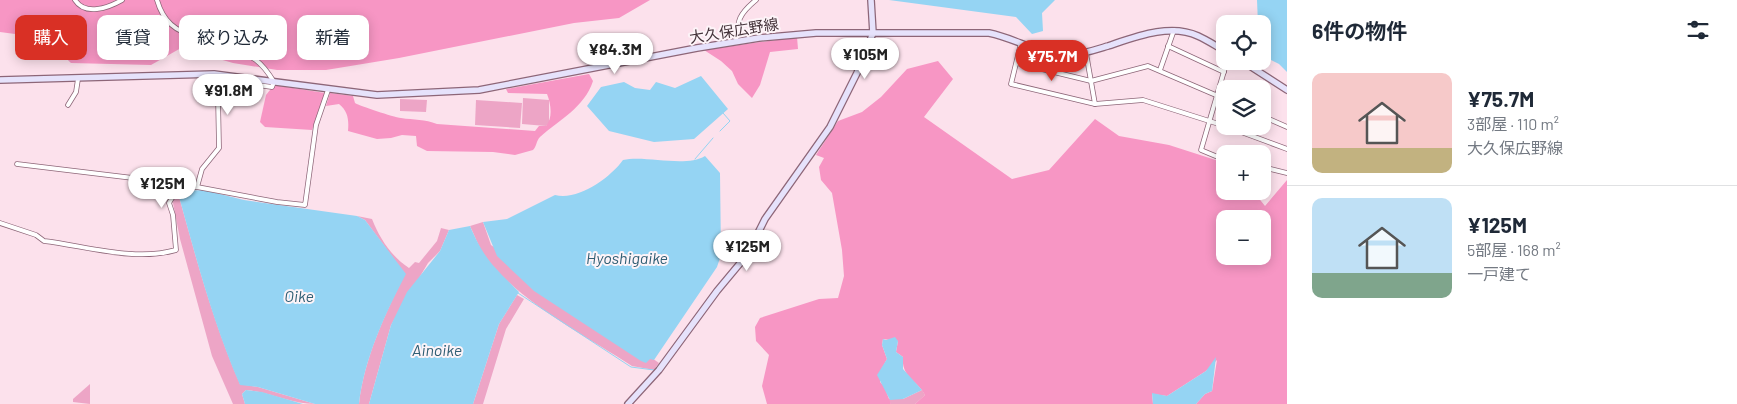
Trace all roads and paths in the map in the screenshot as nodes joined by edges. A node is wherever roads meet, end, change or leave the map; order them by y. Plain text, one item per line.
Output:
1 (75, 0) edge
2 (122, 0) edge
3 (156, 0) edge
4 (756, 0) edge
5 (871, 0) edge
6 (1174, 30) junction
7 (873, 32) junction
8 (736, 42) junction
9 (1021, 43) junction
10 (1168, 46) junction
11 (1216, 46) edge
12 (1086, 53) junction
13 (1017, 63) junction
14 (1160, 70) junction
15 (1256, 70) edge
16 (1224, 72) joint
17 (78, 79) junction
18 (0, 80) edge
19 (1222, 80) edge
20 (1091, 81) junction
21 (274, 82) junction
22 (328, 90) junction
23 (1287, 90) edge
24 (1216, 95) edge
25 (1216, 99) edge
26 (1095, 104) junction
27 (68, 105) dead end
28 (1271, 120) edge
29 (1210, 121) junction
30 (1216, 123) edge
31 (1287, 127) edge
32 (1249, 135) edge
33 (1287, 149) edge
34 (1216, 156) edge
35 (17, 164) dead end
36 (1271, 169) edge
37 (1287, 173) edge
38 (179, 186) junction
39 (197, 187) junction
40 (0, 224) edge
41 (628, 404) edge

1 - 2 street
3 - 21 street
4 - 8 street
5 - 7 street
6 - 10 street
6 - 11 street, 大久保広野線
6 - 12 street, 大久保広野線
7 - 8 street, 大久保広野線
7 - 9 street, 大久保広野線
7 - 41 street
8 - 22 street, 大久保広野線
9 - 12 street, 大久保広野線
9 - 13 street
10 - 14 street
10 - 16 street
12 - 20 street
13 - 20 street
13 - 26 street
14 - 20 street
14 - 24 street
15 - 23 street
16 - 19 street
17 - 18 street, 大久保広野線
17 - 21 street, 大久保広野線
17 - 27 street
20 - 26 street
21 - 22 street, 大久保広野線
21 - 39 street
22 - 39 street
25 - 29 street
26 - 29 street
28 - 31 street
29 - 30 street
29 - 34 street
32 - 33 street
35 - 38 street
36 - 37 street
38 - 39 street
38 - 40 street

